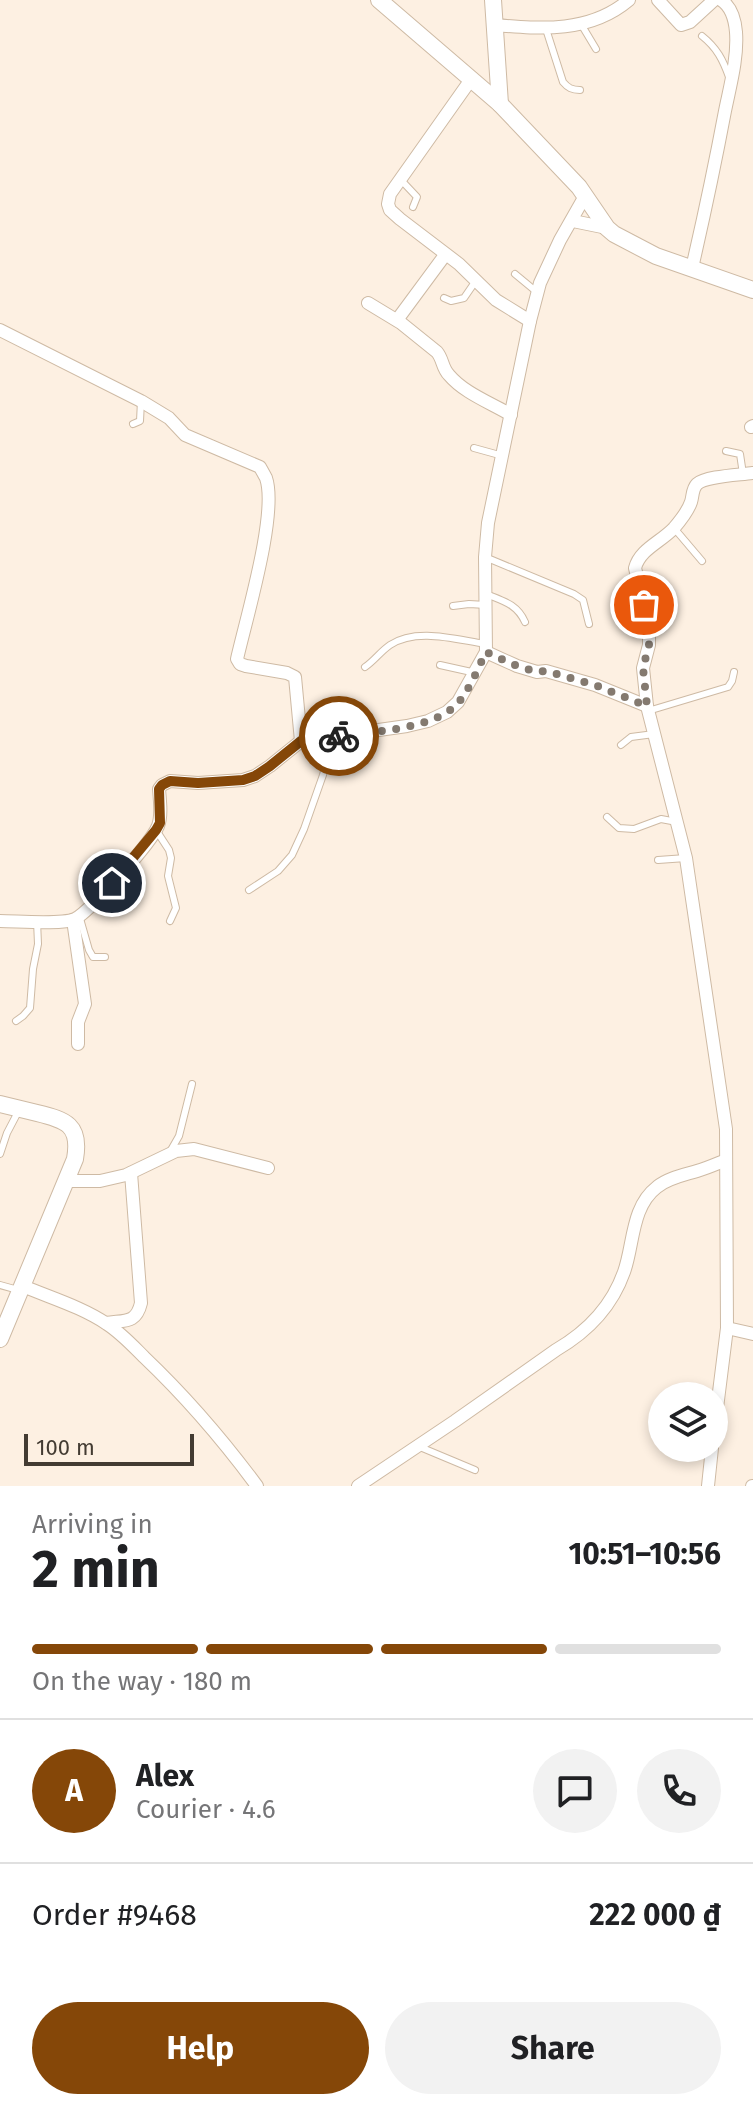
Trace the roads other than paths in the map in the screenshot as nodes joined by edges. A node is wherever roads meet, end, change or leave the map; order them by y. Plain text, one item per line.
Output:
1 (379, 0) edge
2 (493, 0) edge
3 (629, 0) edge
4 (658, 0) edge
5 (714, 0) edge
6 (721, 0) edge
7 (581, 24) junction
8 (495, 25) junction
9 (546, 29) junction
10 (702, 36) dead end
11 (596, 49) dead end
12 (499, 69) junction
13 (475, 81) junction
14 (731, 81) junction
15 (580, 90) dead end
16 (500, 104) junction
17 (401, 180) junction
18 (585, 196) junction
19 (413, 207) dead end
20 (573, 221) junction
21 (607, 228) junction
22 (445, 255) junction
23 (692, 268) junction
24 (515, 274) dead end
25 (475, 282) junction
26 (753, 290) edge
27 (538, 293) junction
28 (444, 298) dead end
29 (368, 303) dead end
30 (397, 320) junction
31 (530, 321) junction
32 (0, 330) edge
33 (141, 401) junction
34 (511, 415) junction
35 (133, 424) dead end
36 (474, 448) dead end
37 (726, 451) dead end
38 (503, 456) junction
39 (748, 474) edge
40 (674, 528) junction
41 (485, 557) junction
42 (702, 561) dead end
43 (486, 600) junction
44 (453, 606) dead end
45 (525, 622) dead end
46 (589, 624) dead end
47 (486, 648) junction
48 (440, 665) dead end
49 (365, 667) dead end
50 (734, 672) dead end
51 (476, 673) junction
52 (647, 708) junction
53 (654, 734) junction
54 (333, 736) junction
55 (301, 741) junction
56 (621, 745) dead end
57 (607, 817) dead end
58 (677, 822) junction
59 (156, 830) junction
60 (686, 858) junction
61 (658, 860) dead end
62 (249, 890) dead end
63 (76, 918) junction
64 (0, 921) edge
65 (37, 921) junction
66 (170, 921) dead end
67 (105, 957) dead end
68 (16, 1021) dead end
69 (78, 1044) dead end
70 (192, 1084) dead end
71 (0, 1104) edge
72 (20, 1109) junction
73 (0, 1154) edge
74 (166, 1156) junction
75 (726, 1160) junction
76 (268, 1168) dead end
77 (131, 1173) junction
78 (66, 1181) junction
79 (0, 1285) edge
80 (22, 1289) junction
81 (106, 1323) junction
82 (727, 1328) junction
83 (753, 1334) edge
84 (0, 1339) edge
85 (720, 1382) edge
86 (417, 1446) junction
87 (711, 1462) edge
88 (475, 1470) dead end
89 (257, 1486) edge
90 (358, 1486) edge
91 (708, 1486) edge

1 - 13 street
2 - 8 street
3 - 7 street
4 - 5 street
6 - 14 street
7 - 9 street
7 - 11 lane
8 - 9 street
8 - 12 street
9 - 15 lane
10 - 14 lane
12 - 13 street
12 - 16 street
13 - 16 street
13 - 17 street
14 - 23 street
16 - 18 street
17 - 19 lane
17 - 22 street
18 - 20 street
18 - 21 street
20 - 21 street
20 - 27 street
21 - 23 street
22 - 25 street
22 - 30 street
23 - 26 street
24 - 27 lane
25 - 28 lane
25 - 31 street
27 - 31 street
29 - 30 street
30 - 34 street
31 - 34 street
32 - 33 street
33 - 35 lane
33 - 55 street
34 - 38 street
36 - 38 lane
37 - 39 lane
38 - 41 street
39 - 40 street
40 - 42 lane
40 - 52 street
41 - 43 street
41 - 46 lane
43 - 44 lane
43 - 45 lane
43 - 47 street
47 - 49 lane
47 - 51 street
47 - 52 street
48 - 51 lane
50 - 52 lane
51 - 54 street
52 - 53 street
53 - 56 lane
53 - 58 street
54 - 55 street
54 - 62 lane
55 - 59 street
57 - 58 lane
58 - 60 street
59 - 63 street
59 - 66 lane
60 - 61 lane
60 - 75 street
63 - 65 street
63 - 67 lane
63 - 69 street
64 - 65 street
65 - 68 lane
70 - 74 lane
71 - 72 street
72 - 73 lane
72 - 78 street
74 - 76 street
74 - 77 street
75 - 82 street
75 - 86 street
77 - 78 street
77 - 81 street
78 - 80 street
79 - 80 lane
80 - 81 street
80 - 84 street
81 - 89 street
82 - 83 street
82 - 85 street
86 - 88 lane
86 - 90 street
87 - 91 street

